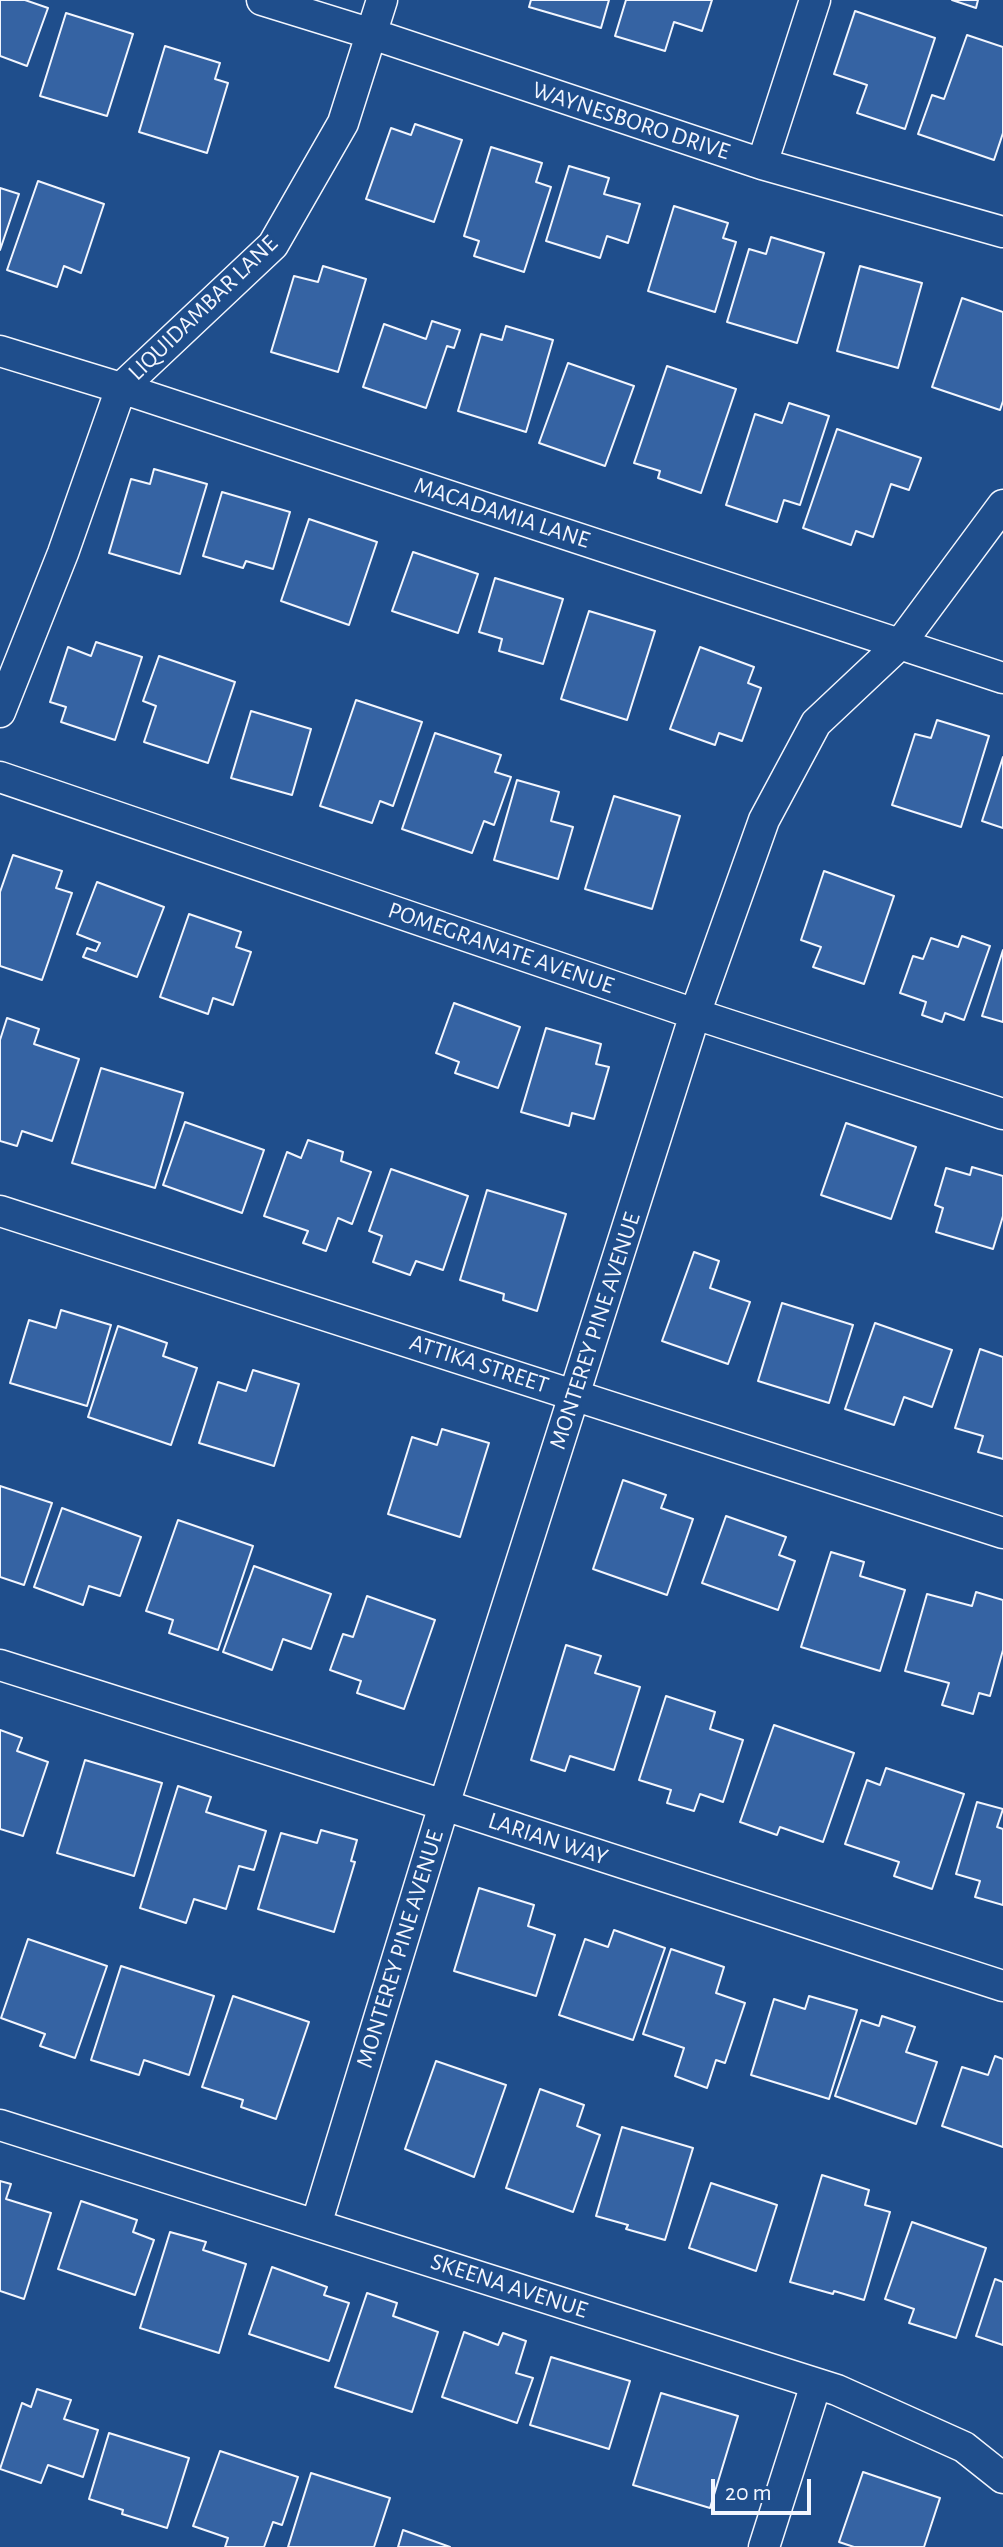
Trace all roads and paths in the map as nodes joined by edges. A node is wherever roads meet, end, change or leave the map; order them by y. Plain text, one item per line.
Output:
1 (262, 0) edge
2 (382, 0) edge
3 (815, 0) edge
4 (372, 34) junction
5 (762, 164) junction
6 (1003, 232) edge
7 (0, 351) edge
8 (121, 388) junction
9 (1003, 505) edge
10 (900, 644) junction
11 (1003, 678) edge
12 (0, 712) edge
13 (0, 777) edge
14 (695, 1014) junction
15 (1003, 1114) edge
16 (0, 1211) edge
17 (574, 1395) junction
18 (1003, 1533) edge
19 (0, 1665) edge
20 (444, 1805) junction
21 (1003, 1986) edge
22 (0, 2125) edge
23 (316, 2225) junction
24 (816, 2384) junction
25 (1003, 2478) edge
26 (764, 2547) edge

1 - 4 street, WAYNESBORO DRIVE
2 - 4 street, LIQUIDAMBAR LANE
3 - 5 street
4 - 5 street, WAYNESBORO DRIVE
4 - 8 street, LIQUIDAMBAR LANE
5 - 6 street, WAYNESBORO DRIVE
7 - 8 street, MACADAMIA LANE
8 - 10 street, MACADAMIA LANE
8 - 12 street, LIQUIDAMBAR LANE
9 - 10 street, MONTEREY PINE AVENUE
10 - 11 street, MACADAMIA LANE
10 - 14 street, MONTEREY PINE AVENUE
13 - 14 street, POMEGRANATE AVENUE
14 - 15 street, POMEGRANATE AVENUE
14 - 17 street, MONTEREY PINE AVENUE
16 - 17 street, ATTIKA STREET
17 - 18 street, ATTIKA STREET
17 - 20 street, MONTEREY PINE AVENUE
19 - 20 street, LARIAN WAY
20 - 21 street, LARIAN WAY
20 - 23 street, MONTEREY PINE AVENUE
22 - 23 street, SKEENA AVENUE
23 - 24 street, SKEENA AVENUE
24 - 25 street, SKEENA AVENUE
24 - 26 street

